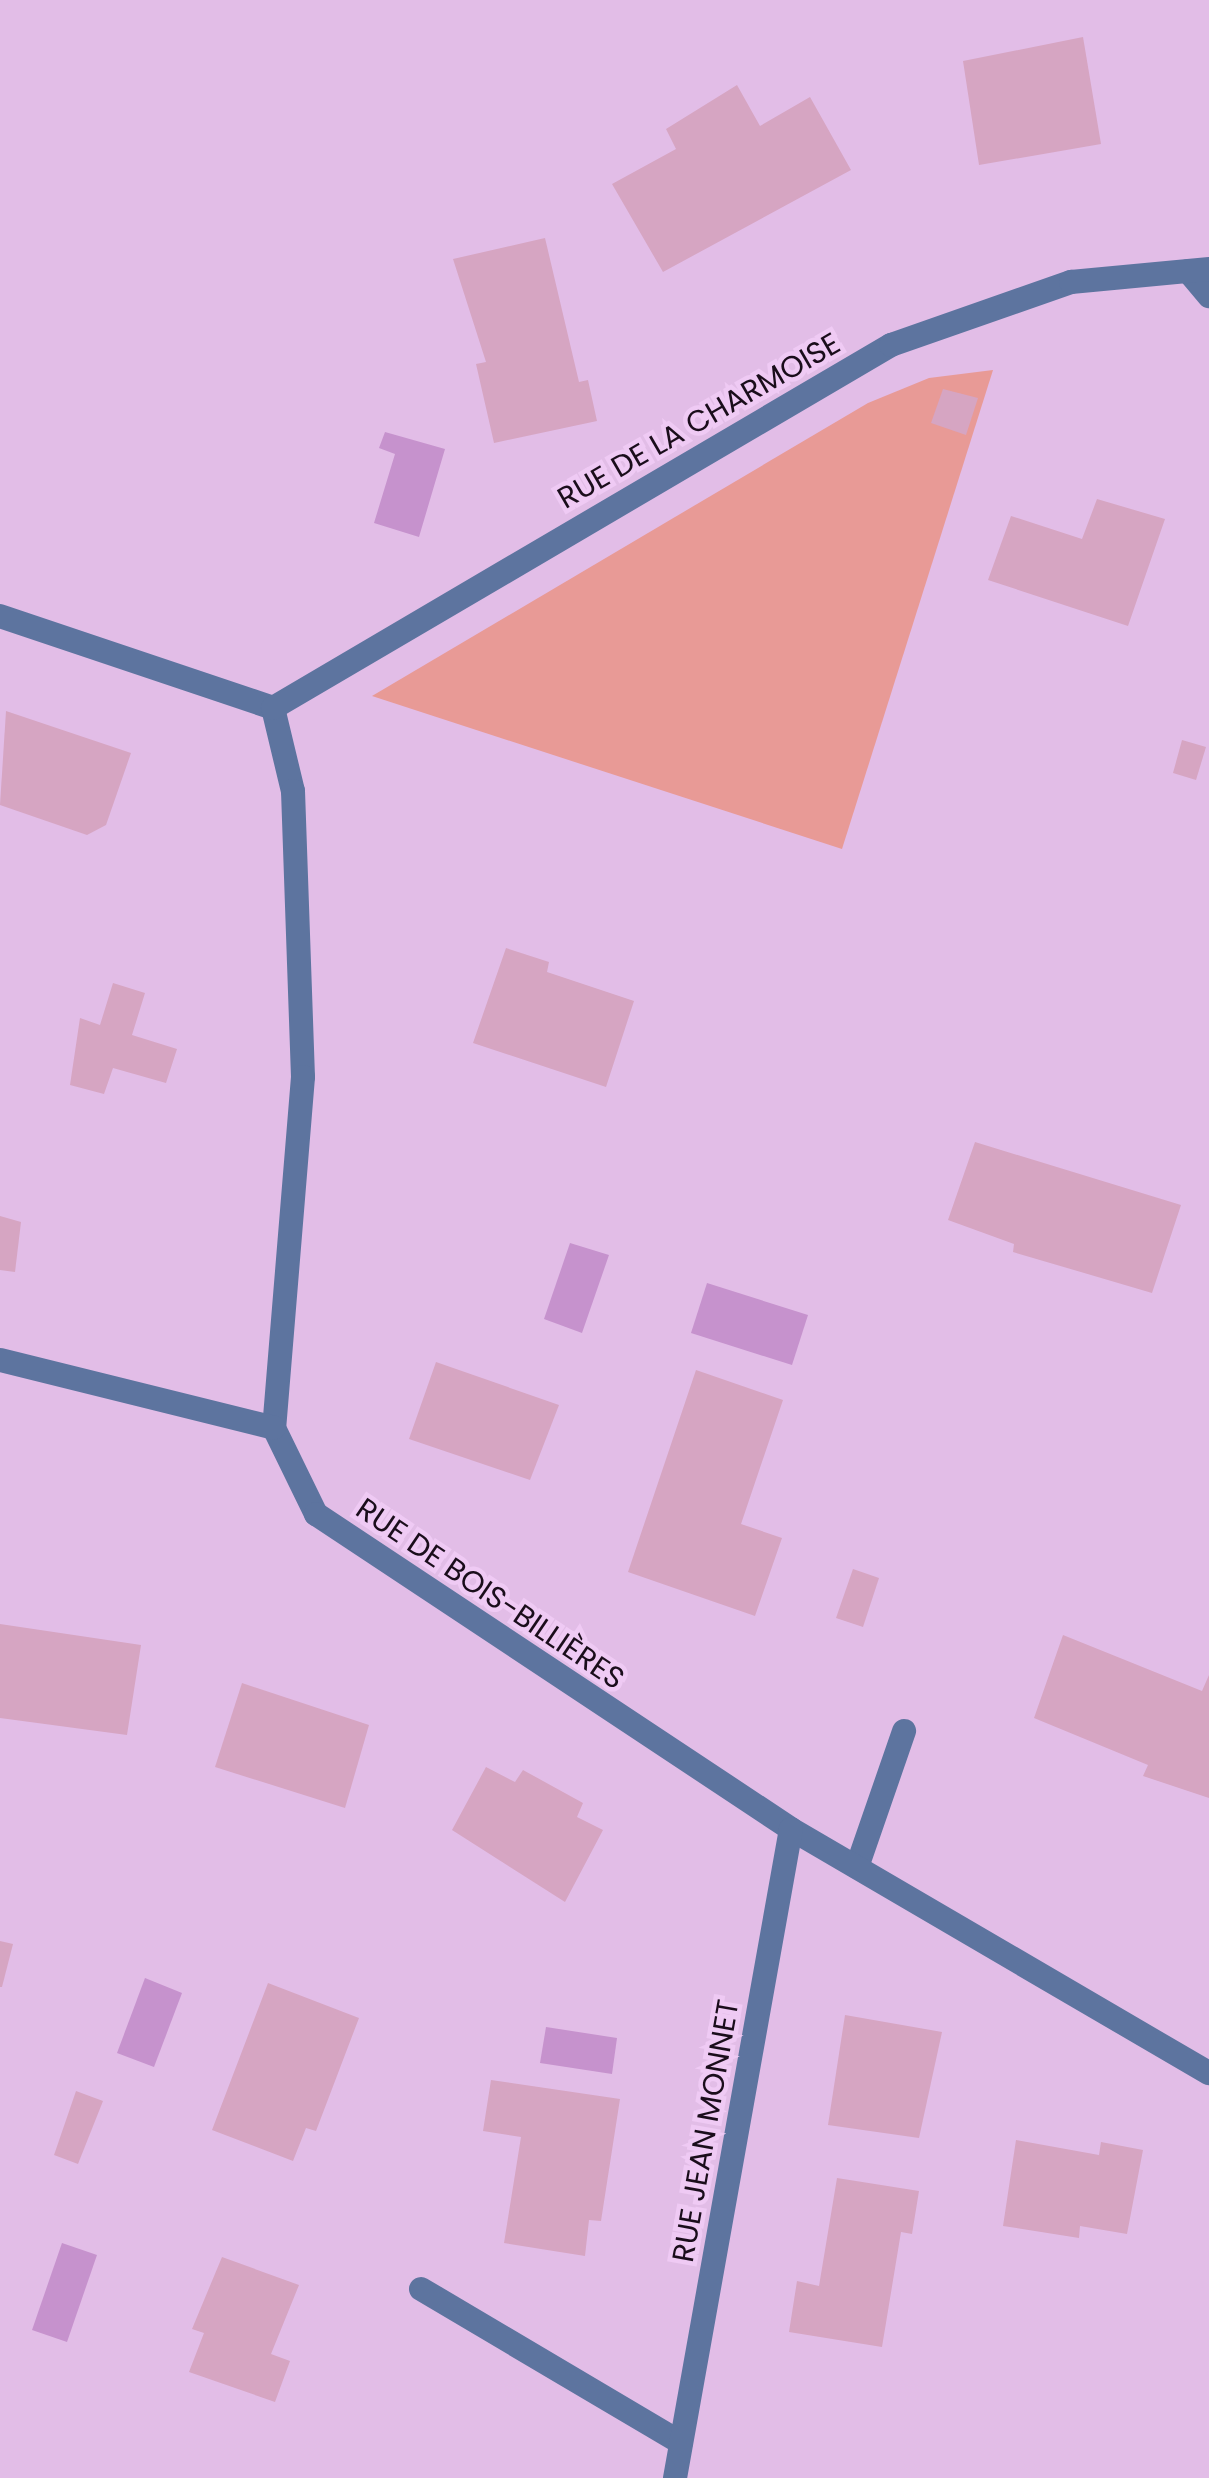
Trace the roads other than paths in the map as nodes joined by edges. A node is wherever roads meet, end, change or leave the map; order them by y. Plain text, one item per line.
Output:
1 (1199, 270) edge
2 (1209, 296) edge
3 (0, 616) edge
4 (273, 708) junction
5 (0, 1360) edge
6 (274, 1428) junction
7 (904, 1731) dead end
8 (790, 1829) junction
9 (857, 1868) junction
10 (1209, 2073) edge
11 (421, 2289) dead end
12 (681, 2443) junction
13 (675, 2478) edge

1 - 2 street, RUE DE LA CHARMOISE
1 - 4 street, RUE DE LA CHARMOISE
3 - 4 street
4 - 6 street
5 - 6 street
6 - 8 street, RUE DE BOIS-BILLIÈRES
7 - 9 street
8 - 9 street, RUE DE BOIS-BILLIÈRES
8 - 12 street, RUE JEAN MONNET
9 - 10 street, RUE DE BOIS-BILLIÈRES
11 - 12 street
12 - 13 street, RUE JEAN MONNET

